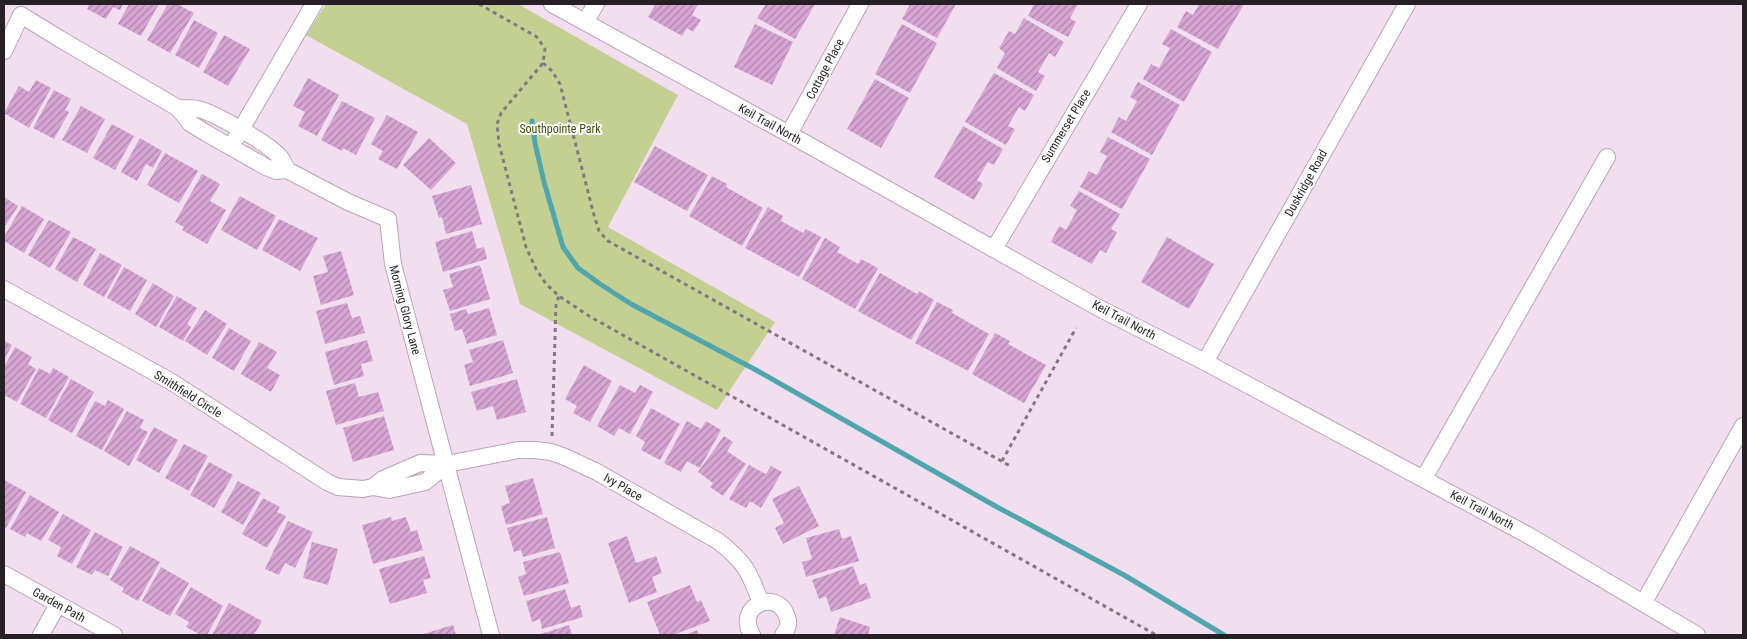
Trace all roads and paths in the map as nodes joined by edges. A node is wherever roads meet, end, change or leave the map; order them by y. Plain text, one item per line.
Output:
1 (314, 4) edge
2 (479, 4) edge
3 (552, 4) edge
4 (596, 4) edge
5 (860, 4) edge
6 (1139, 4) edge
7 (1407, 4) edge
8 (585, 22) junction
9 (4, 51) edge
10 (543, 64) junction
11 (178, 108) junction
12 (240, 130) junction
13 (789, 134) junction
14 (231, 148) junction
15 (1607, 156) dead end
16 (287, 170) junction
17 (994, 249) junction
18 (4, 289) edge
19 (559, 296) junction
20 (1076, 328) dead end
21 (1205, 362) junction
22 (1743, 426) edge
23 (551, 452) junction
24 (1002, 461) junction
25 (446, 464) junction
26 (1012, 467) dead end
27 (1424, 478) junction
28 (4, 574) edge
29 (1644, 602) junction
30 (761, 603) junction
31 (58, 604) junction
32 (41, 635) edge
33 (114, 635) edge
34 (491, 635) edge
35 (752, 635) edge
36 (783, 635) edge
37 (1156, 635) edge
38 (1697, 635) edge

1 - 12 street
2 - 10 path
3 - 8 street, Keil Trail North
4 - 8 street
5 - 13 street, Cottage Place
6 - 17 street, Summerset Place
7 - 21 street, Duskridge Road
8 - 13 street, Keil Trail North
9 - 11 street
10 - 19 path
10 - 24 path
11 - 12 street, Morning Glory Lane
11 - 14 street
12 - 14 street
12 - 16 street, Morning Glory Lane
13 - 17 street, Keil Trail North
14 - 16 street
15 - 27 street
16 - 25 street, Morning Glory Lane
17 - 21 street, Keil Trail North
18 - 25 street, Smithfield Circle
19 - 23 path
19 - 37 path
20 - 24 path
21 - 27 street, Keil Trail North
22 - 29 street
23 - 25 street, Ivy Place
23 - 30 street, Ivy Place
24 - 26 path
25 - 34 street, Morning Glory Lane
27 - 29 street, Keil Trail North
28 - 31 street, Garden Path
29 - 38 street, Keil Trail North
30 - 35 street
30 - 36 street
31 - 32 street
31 - 33 street, Garden Path

